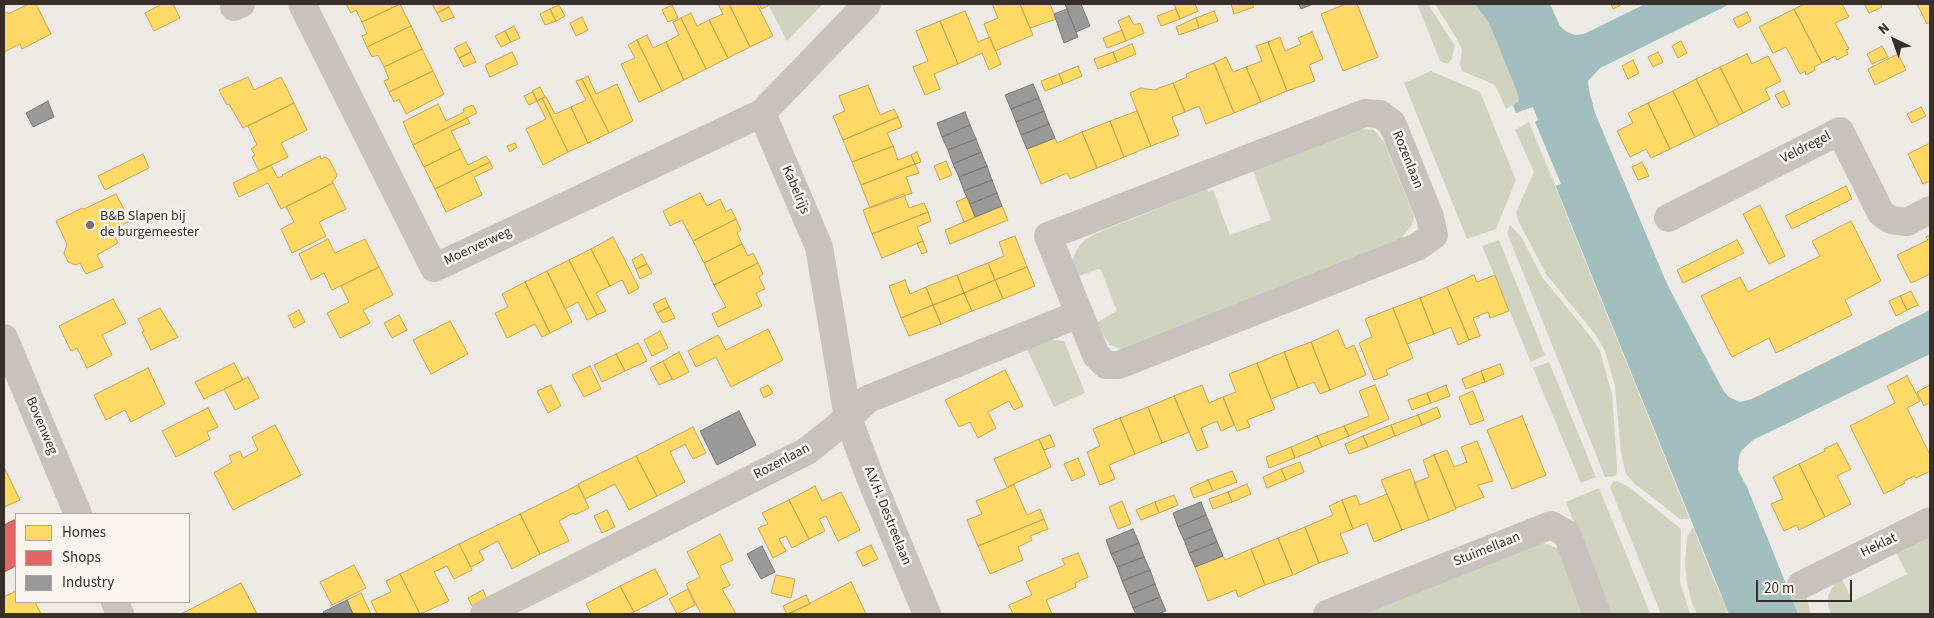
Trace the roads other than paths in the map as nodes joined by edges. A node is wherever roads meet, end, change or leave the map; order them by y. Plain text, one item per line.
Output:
1 (302, 4) edge
2 (867, 4) edge
3 (762, 113) junction
4 (1930, 210) edge
5 (1668, 218) dead end
6 (1079, 314) junction
7 (4, 338) edge
8 (848, 418) junction
9 (78, 513) edge
10 (1930, 520) edge
11 (1802, 585) dead end
12 (484, 614) edge
13 (927, 614) edge
14 (1327, 614) edge
15 (1597, 614) edge

1 - 3 street, Moerverweg
2 - 3 street
3 - 8 street, Kabelrijs
4 - 5 street, Veldregel
6 - 6 street, Rozenlaan
6 - 8 street, Rozenlaan
7 - 9 street, Bovenweg
8 - 12 street, Rozenlaan
8 - 13 street, A.V.H. Destreelaan
10 - 11 street, Heklat
14 - 15 street, Stuimellaan

